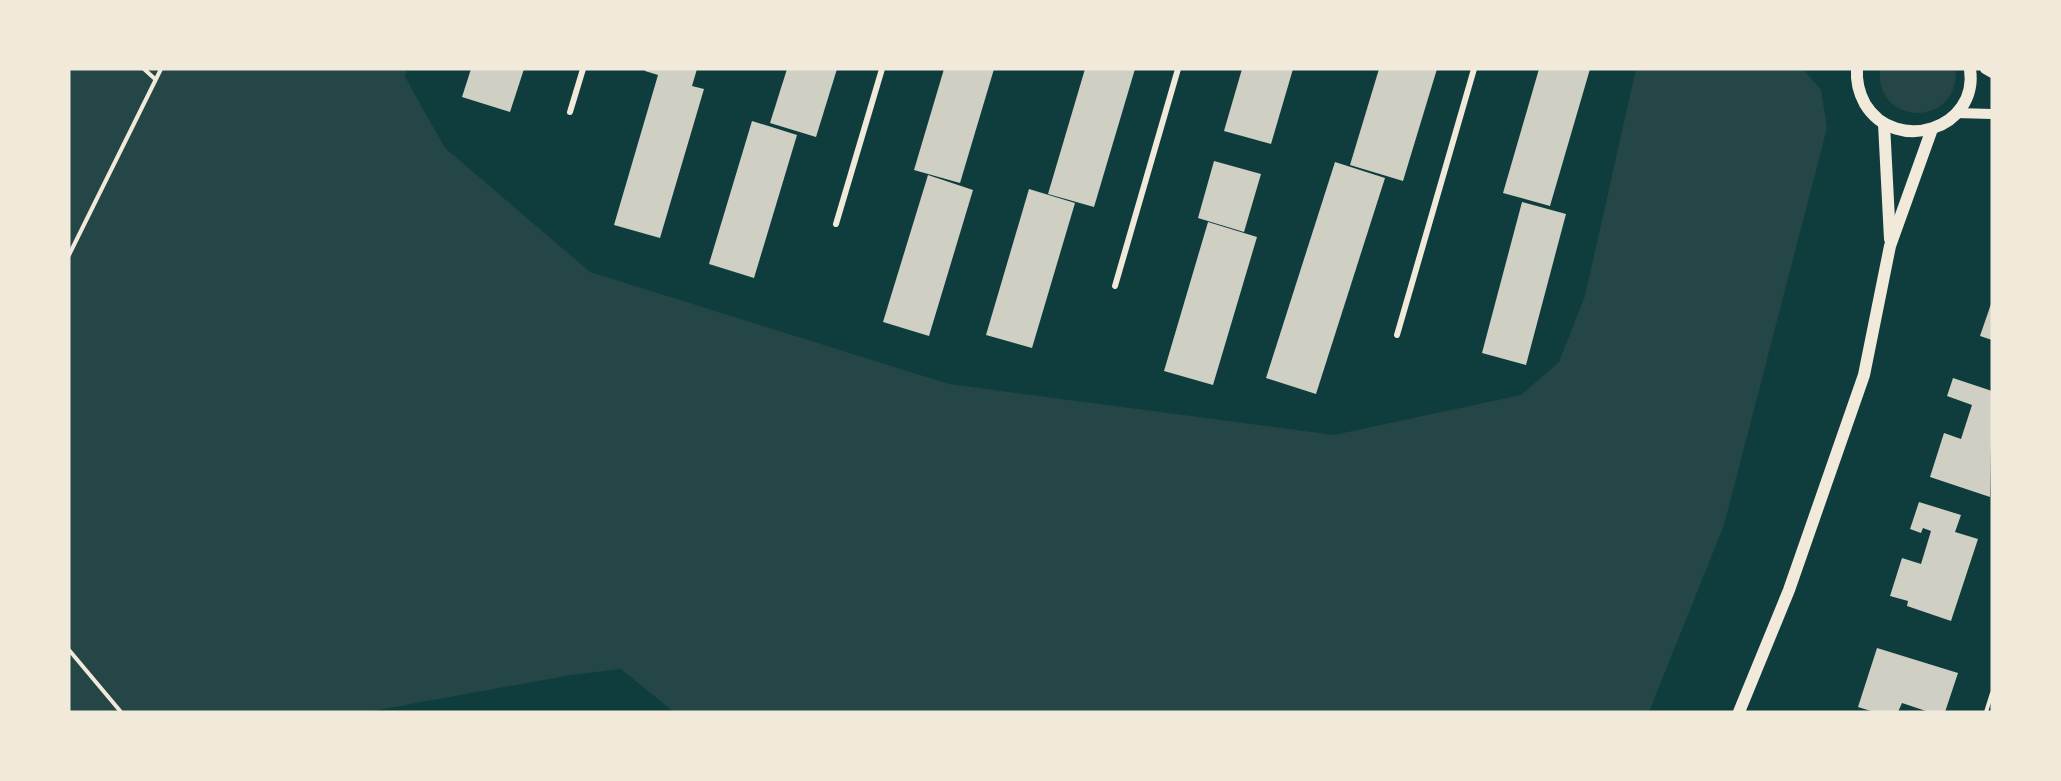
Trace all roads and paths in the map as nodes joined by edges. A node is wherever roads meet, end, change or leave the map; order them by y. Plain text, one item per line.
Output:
1 (144, 69) edge
2 (161, 69) edge
3 (583, 69) edge
4 (882, 69) edge
5 (1178, 69) edge
6 (1474, 69) edge
7 (1857, 69) edge
8 (1970, 69) edge
9 (1985, 69) edge
10 (1992, 73) edge
11 (155, 79) junction
12 (570, 112) dead end
13 (1956, 113) junction
14 (1992, 114) edge
15 (1884, 124) junction
16 (1932, 129) junction
17 (836, 224) dead end
18 (1890, 246) junction
19 (69, 255) edge
20 (1115, 286) dead end
21 (1397, 335) dead end
22 (69, 650) edge
23 (1992, 693) edge
24 (121, 712) edge
25 (1739, 712) edge
26 (1986, 712) edge

1 - 11 path
2 - 11 path
3 - 12 street
4 - 17 street
5 - 20 street
6 - 21 street
7 - 15 main road
8 - 13 main road
9 - 10 street
11 - 19 path
13 - 14 street
13 - 16 main road
15 - 16 main road
15 - 18 main road
16 - 18 main road
18 - 25 main road
22 - 24 path
23 - 26 path

